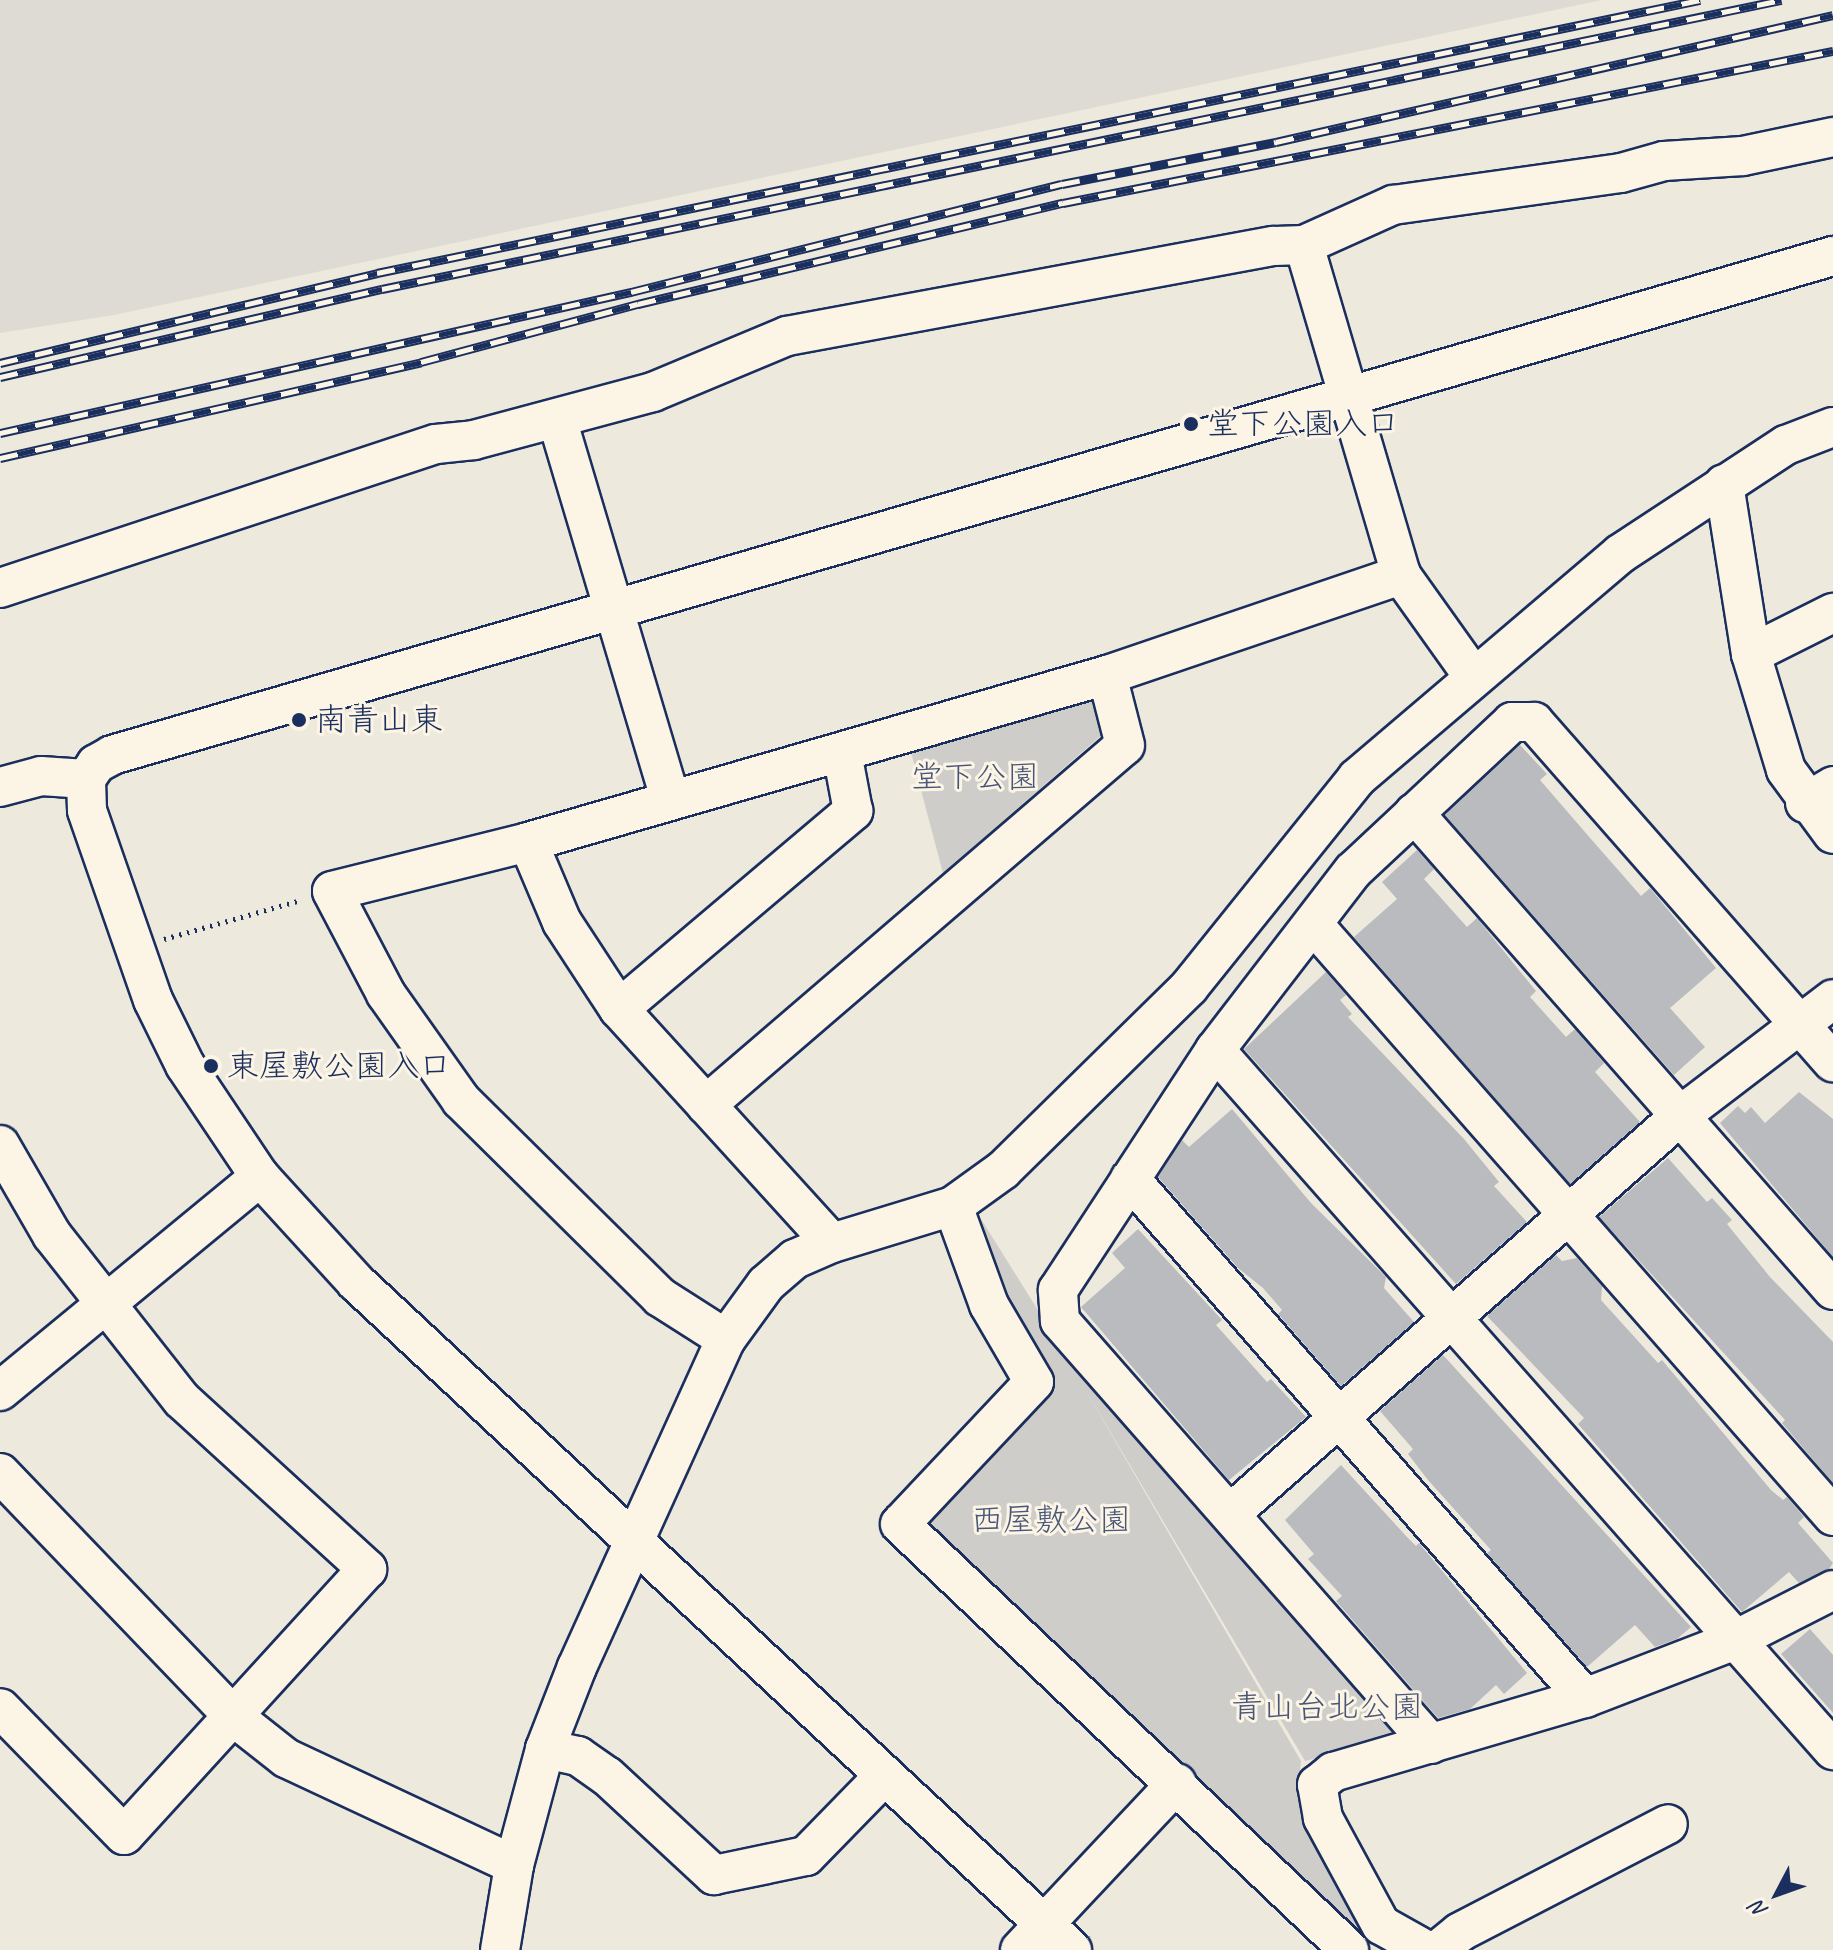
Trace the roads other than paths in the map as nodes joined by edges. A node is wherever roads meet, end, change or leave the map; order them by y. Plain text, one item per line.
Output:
1 (1833, 137) edge
2 (1304, 245) junction
3 (1833, 256) edge
4 (1349, 396) junction
5 (557, 419) junction
6 (1833, 427) edge
7 (1724, 484) junction
8 (1401, 575) junction
9 (0, 588) edge
10 (615, 609) junction
11 (1833, 613) edge
12 (1751, 654) junction
13 (1107, 675) junction
14 (1473, 676) junction
15 (842, 753) junction
16 (86, 779) junction
17 (0, 787) edge
18 (1819, 794) edge
19 (670, 799) junction
20 (1414, 813) junction
21 (1833, 834) edge
22 (528, 842) junction
23 (1313, 924) junction
24 (1833, 999) edge
25 (619, 1009) junction
26 (1799, 1023) junction
27 (1215, 1050) junction
28 (1833, 1062) edge
29 (706, 1105) junction
30 (1681, 1115) junction
31 (0, 1145) edge
32 (260, 1177) junction
33 (1130, 1179) junction
34 (953, 1206) junction
35 (1569, 1216) junction
36 (832, 1243) junction
37 (1833, 1290) edge
38 (105, 1305) junction
39 (1455, 1320) junction
40 (726, 1339) junction
41 (0, 1391) edge
42 (1342, 1417) junction
43 (0, 1473) edge
44 (1230, 1514) junction
45 (1833, 1516) edge
46 (634, 1545) junction
47 (1833, 1590) edge
48 (1735, 1640) junction
49 (1585, 1698) junction
50 (0, 1708) edge
51 (234, 1717) junction
52 (1431, 1744) junction
53 (545, 1749) junction
54 (1833, 1750) edge
55 (884, 1776) junction
56 (1177, 1783) junction
57 (1668, 1824) dead end
58 (514, 1865) junction
59 (1032, 1937) edge
60 (501, 1949) edge
61 (1072, 1950) edge
62 (1349, 1950) edge
63 (1426, 1950) edge
64 (1438, 1950) edge

1 - 2 street
2 - 4 street
2 - 5 street
3 - 4 street
4 - 8 street
4 - 10 street
5 - 9 street
5 - 10 street
6 - 7 street
7 - 12 street
7 - 14 street
8 - 13 street
8 - 14 street
10 - 16 street
10 - 19 street
11 - 12 street
12 - 18 street
13 - 15 street
13 - 29 street
14 - 34 street
15 - 19 street
15 - 25 street
16 - 17 street
16 - 32 street
18 - 21 street
19 - 22 street
20 - 23 street
20 - 26 street
20 - 30 street
22 - 25 street
22 - 40 street
23 - 27 street
23 - 35 street
24 - 26 street
25 - 29 street
26 - 28 street
26 - 30 street
27 - 33 street
27 - 39 street
29 - 36 street
30 - 35 street
30 - 37 street
31 - 38 street
32 - 38 street
32 - 46 street
33 - 42 street
33 - 44 street
34 - 36 street
34 - 56 street
35 - 39 street
35 - 45 street
36 - 40 street
38 - 41 street
38 - 51 street
39 - 42 street
39 - 48 street
40 - 46 street
42 - 44 street
42 - 49 street
43 - 51 street
44 - 52 street
46 - 53 street
46 - 55 street
47 - 48 street
48 - 49 street
48 - 54 street
49 - 52 street
50 - 51 street
51 - 58 street
52 - 63 street
53 - 55 street
53 - 58 street
55 - 59 street
56 - 59 street
56 - 62 street
57 - 64 street
58 - 60 street
59 - 61 street

